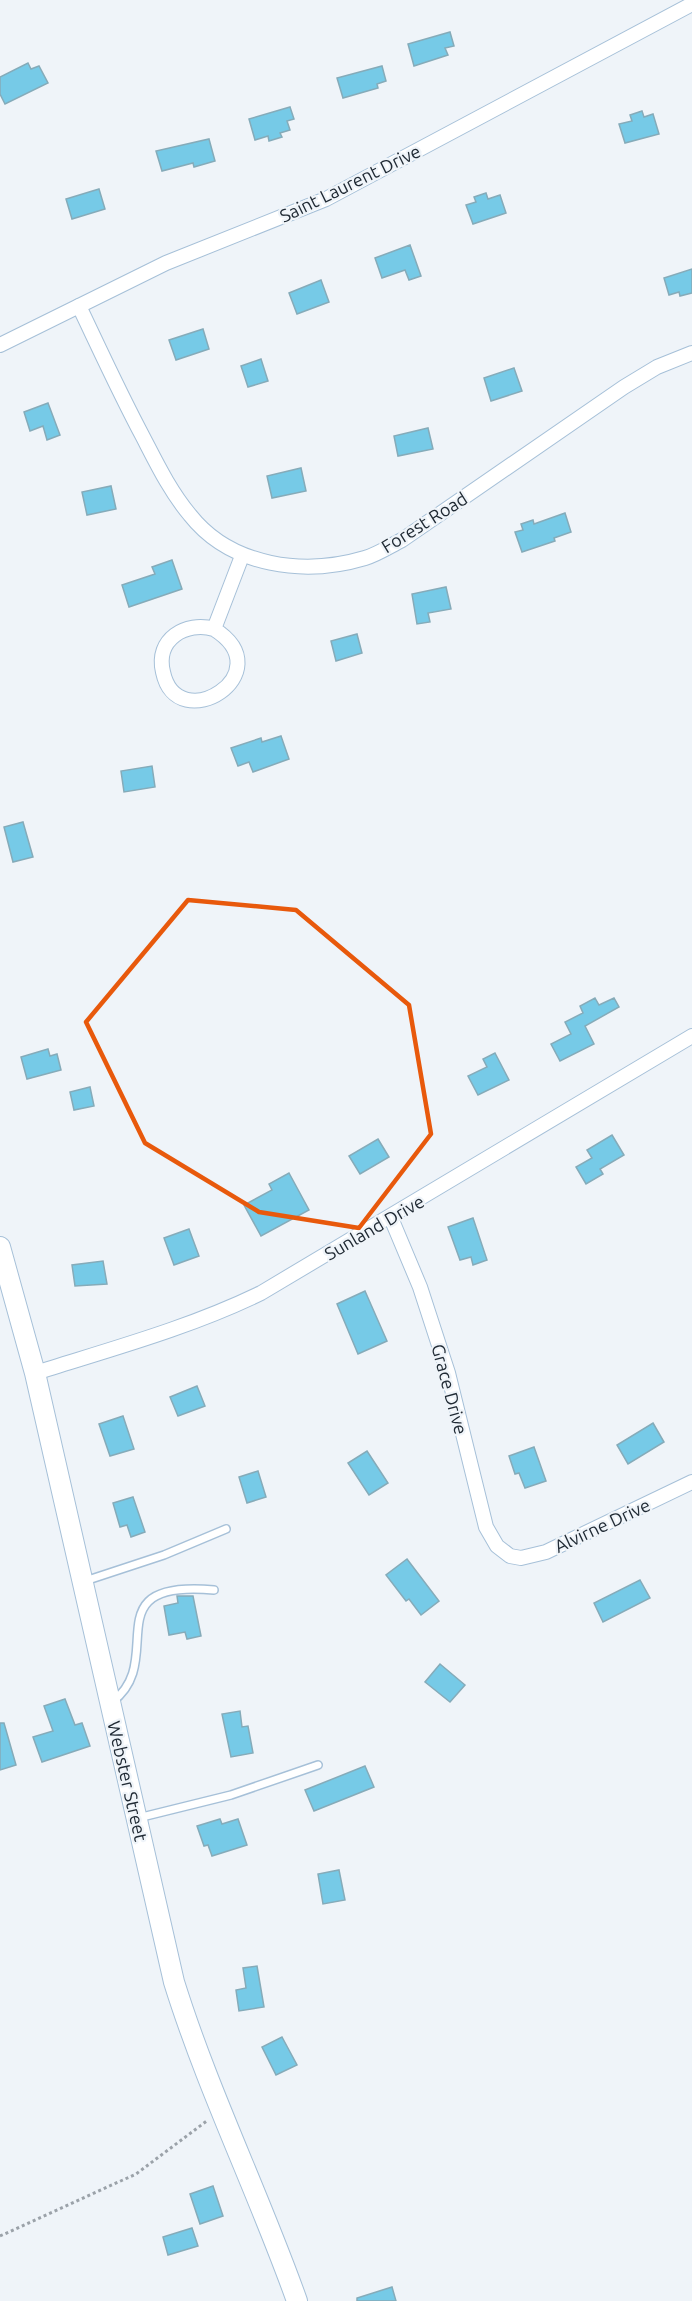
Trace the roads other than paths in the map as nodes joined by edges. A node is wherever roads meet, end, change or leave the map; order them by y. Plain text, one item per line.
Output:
1 (692, 4) edge
2 (79, 306) junction
3 (0, 345) edge
4 (692, 353) edge
5 (243, 556) junction
6 (214, 629) junction
7 (692, 1036) edge
8 (391, 1218) junction
9 (0, 1247) edge
10 (35, 1373) junction
11 (692, 1482) edge
12 (226, 1529) dead end
13 (510, 1556) joint
14 (82, 1582) junction
15 (214, 1590) dead end
16 (110, 1703) junction
17 (318, 1765) dead end
18 (136, 1819) junction
19 (297, 2301) edge

1 - 2 street, Saint Laurent Drive
2 - 3 street, Saint Laurent Drive
2 - 5 street, Forest Road
4 - 5 street, Forest Road
5 - 6 street
6 - 6 street
7 - 8 street, Sunland Drive
8 - 10 street, Sunland Drive
8 - 13 street, Grace Drive
9 - 10 main road, Webster Street
10 - 14 main road, Webster Street
11 - 13 street, Alvirne Drive
12 - 14 lane
14 - 16 main road, Webster Street
15 - 16 lane
16 - 18 main road, Webster Street
17 - 18 lane
18 - 19 main road, Webster Street

